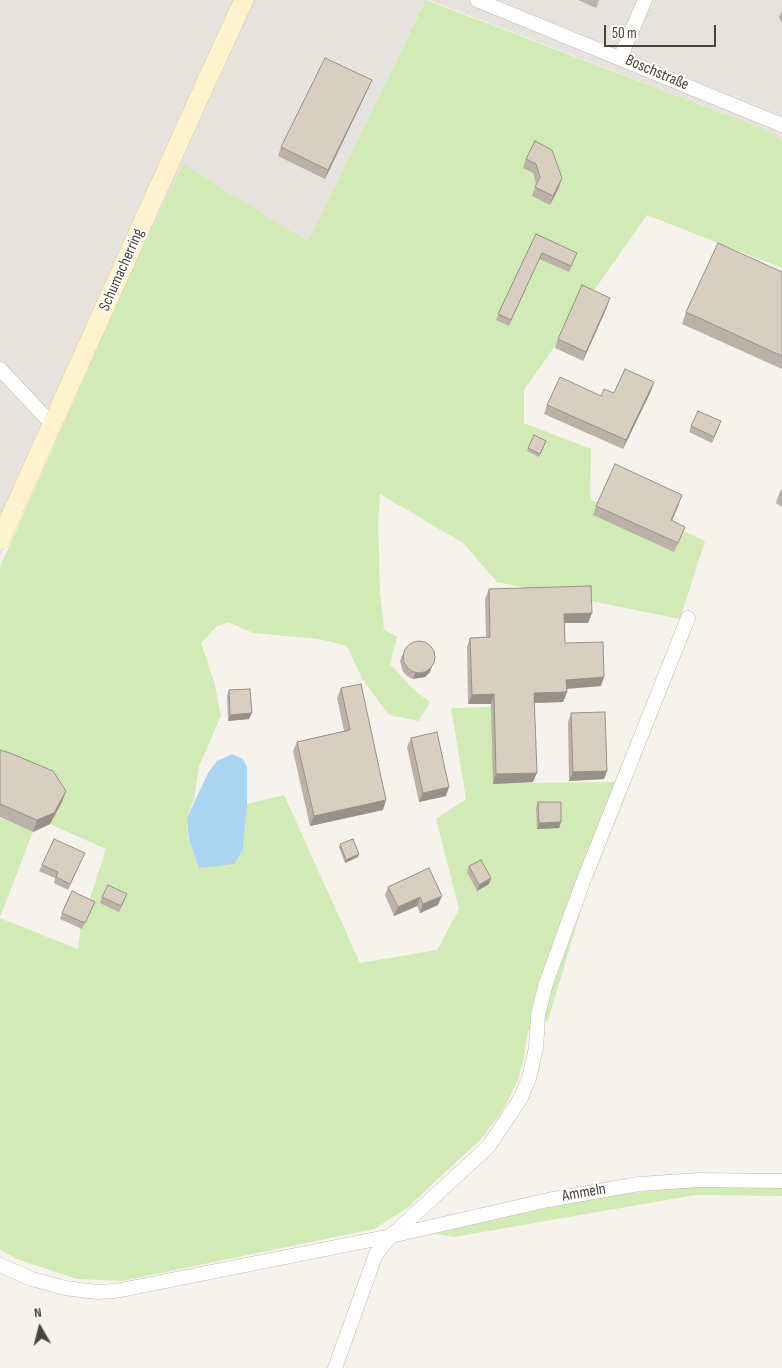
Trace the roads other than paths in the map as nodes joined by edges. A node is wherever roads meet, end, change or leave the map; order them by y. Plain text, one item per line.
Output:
1 (244, 0) edge
2 (477, 0) edge
3 (646, 0) edge
4 (620, 58) junction
5 (782, 125) edge
6 (0, 370) edge
7 (52, 424) junction
8 (0, 540) edge
9 (688, 618) dead end
10 (782, 1181) edge
11 (391, 1236) junction
12 (0, 1266) edge
13 (335, 1368) edge

1 - 7 main road, Schumacherring
2 - 4 street, Boschstraße
3 - 4 street
4 - 5 street, Boschstraße
6 - 7 street
7 - 8 main road, Schumacherring
9 - 11 street
10 - 11 street, Ammeln
11 - 12 street, Ammeln
11 - 13 street

